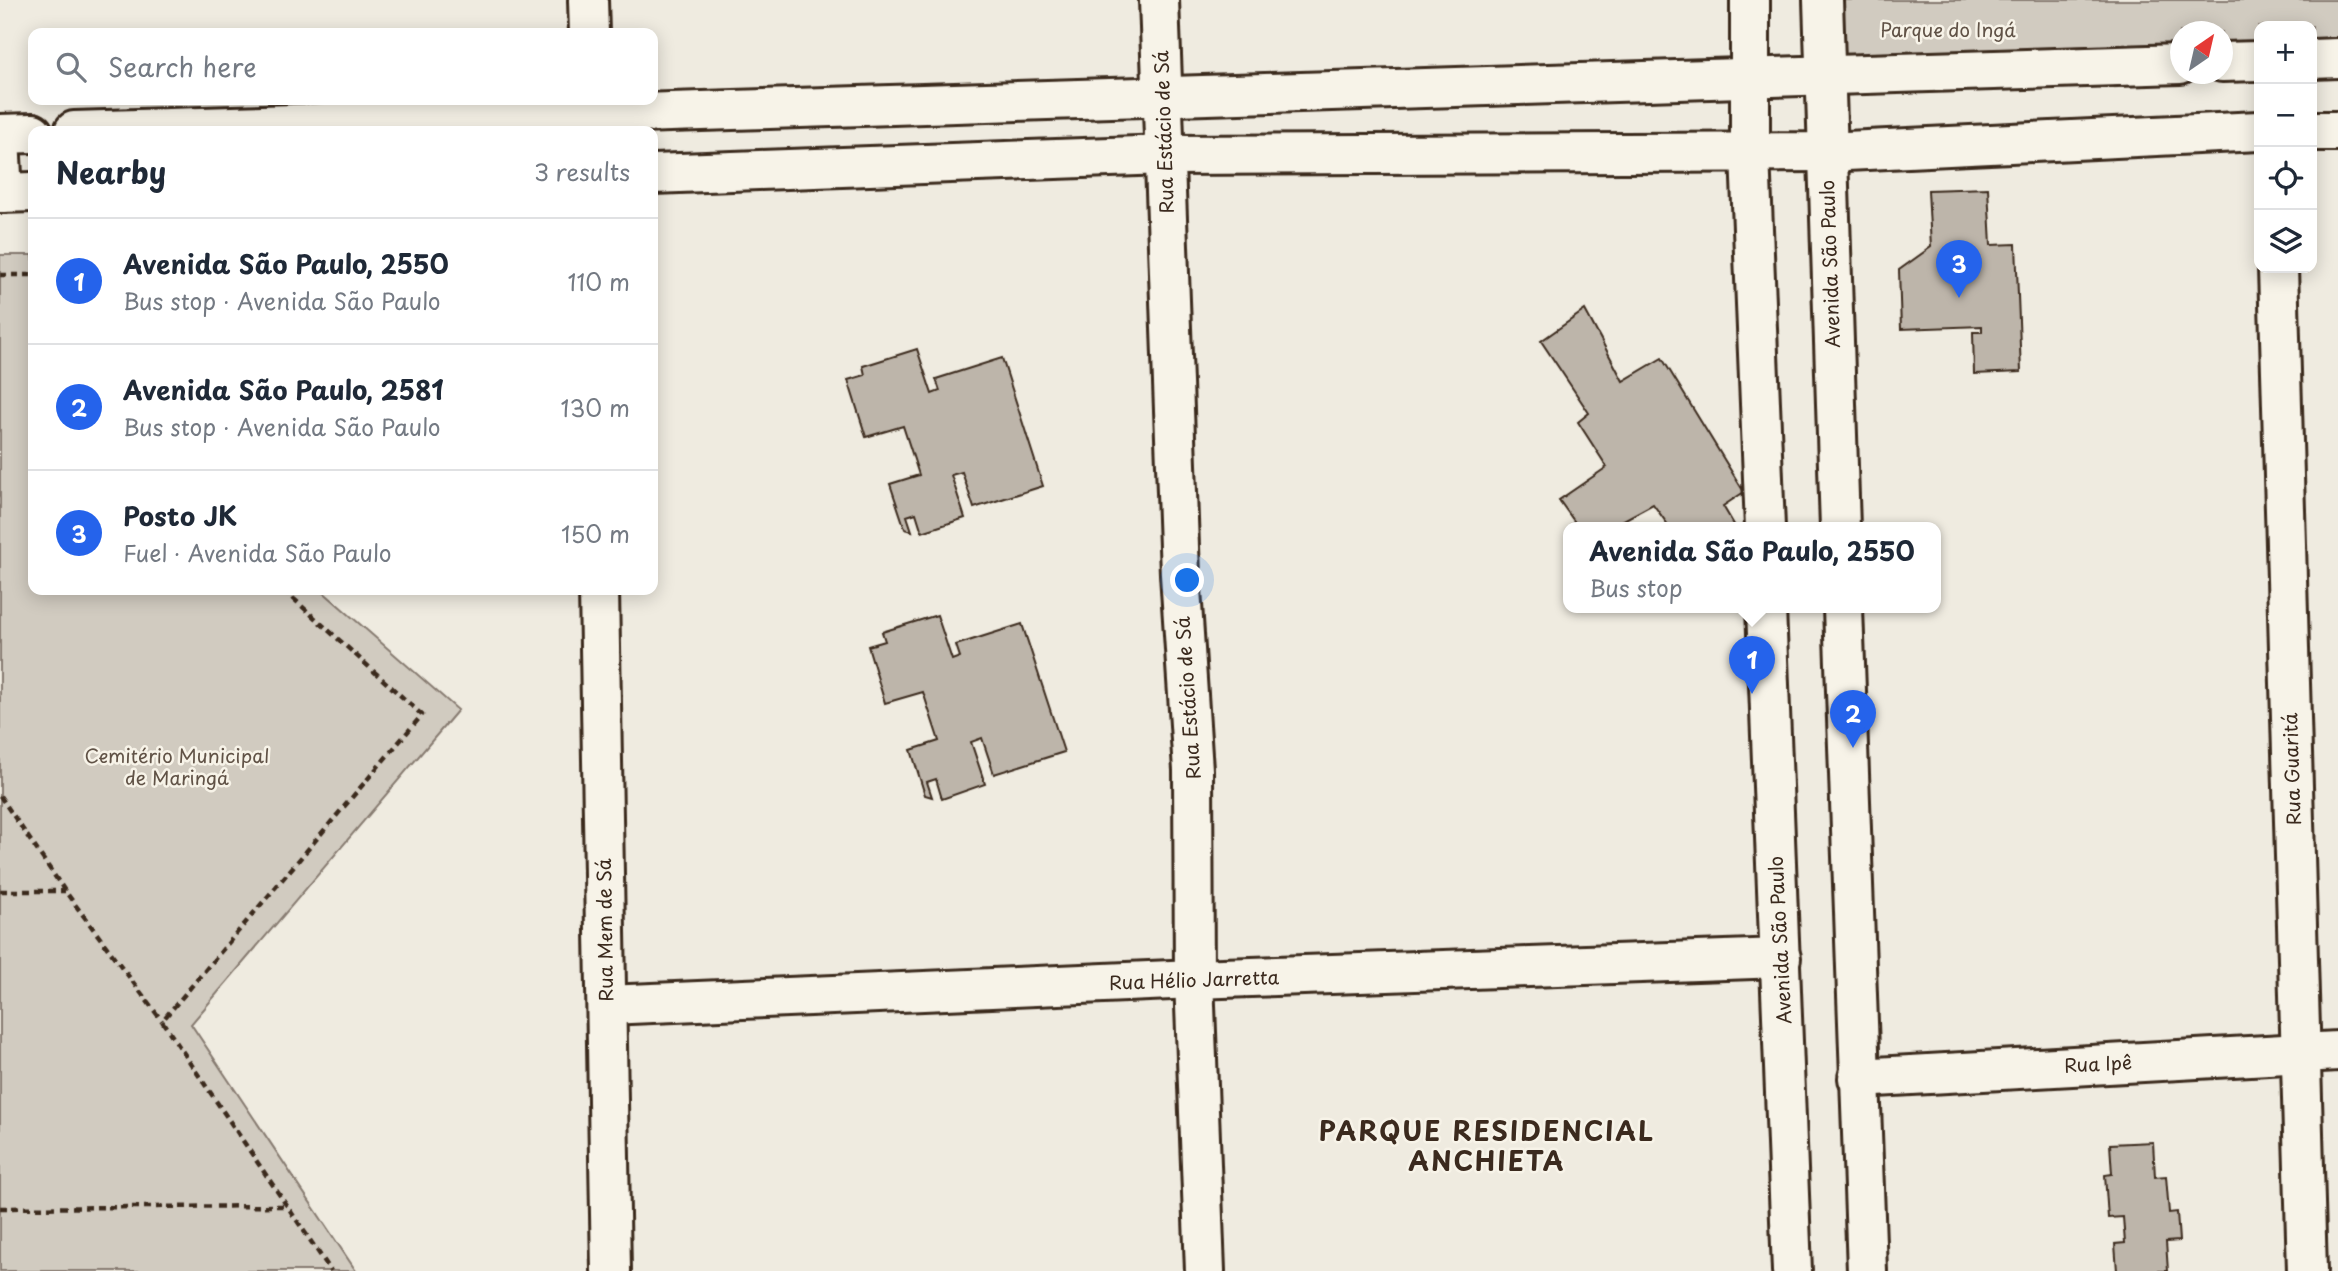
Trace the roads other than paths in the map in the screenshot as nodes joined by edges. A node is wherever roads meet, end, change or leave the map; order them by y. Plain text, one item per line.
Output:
1 (588, 0) edge
2 (1159, 0) edge
3 (1750, 0) edge
4 (1822, 0) edge
5 (589, 28) edge
6 (2338, 58) edge
7 (2317, 59) edge
8 (2254, 61) edge
9 (2233, 62) edge
10 (2170, 64) edge
11 (1750, 76) junction
12 (1825, 76) junction
13 (1162, 95) junction
14 (592, 115) edge
15 (236, 126) edge
16 (2254, 131) edge
17 (2317, 131) edge
18 (2338, 131) edge
19 (28, 132) edge
20 (0, 134) edge
21 (0, 139) edge
22 (1826, 152) junction
23 (1750, 154) junction
24 (1165, 155) junction
25 (658, 174) edge
26 (12, 193) edge
27 (2278, 273) edge
28 (1765, 522) edge
29 (1840, 522) edge
30 (599, 595) edge
31 (1766, 613) edge
32 (1843, 613) edge
33 (1781, 958) junction
34 (1194, 979) junction
35 (607, 1005) junction
36 (2338, 1051) edge
37 (2300, 1052) junction
38 (1858, 1078) junction
39 (611, 1271) edge
40 (1205, 1271) edge
41 (1792, 1271) edge
42 (1867, 1271) edge
43 (2307, 1271) edge

1 - 5 main road
2 - 13 main road, Rua Estácio de Sá
3 - 11 main road
4 - 12 main road, Avenida São Paulo
6 - 7 main road
8 - 9 main road
10 - 12 main road
11 - 12 main road
11 - 13 main road
11 - 23 main road
12 - 22 main road, Avenida São Paulo
13 - 14 main road
13 - 24 main road, Rua Estácio de Sá
14 - 15 main road
16 - 22 main road
17 - 18 main road
19 - 20 main road
21 - 26 main road
22 - 23 main road
22 - 29 main road, Avenida São Paulo
23 - 24 main road
23 - 28 main road
24 - 25 main road
24 - 34 main road, Rua Estácio de Sá
27 - 37 main road, Rua Guaritá
30 - 35 main road, Rua Mem de Sá
31 - 33 main road, Avenida São Paulo
32 - 38 main road
33 - 34 main road, Rua Hélio Jarretta
33 - 41 main road, Avenida São Paulo
34 - 35 main road, Rua Hélio Jarretta
34 - 40 main road, Rua Estácio de Sá
35 - 39 main road, Rua Mem de Sá
36 - 37 main road, Rua Ipê
37 - 38 main road, Rua Ipê
37 - 43 main road, Rua Guaritá
38 - 42 main road

